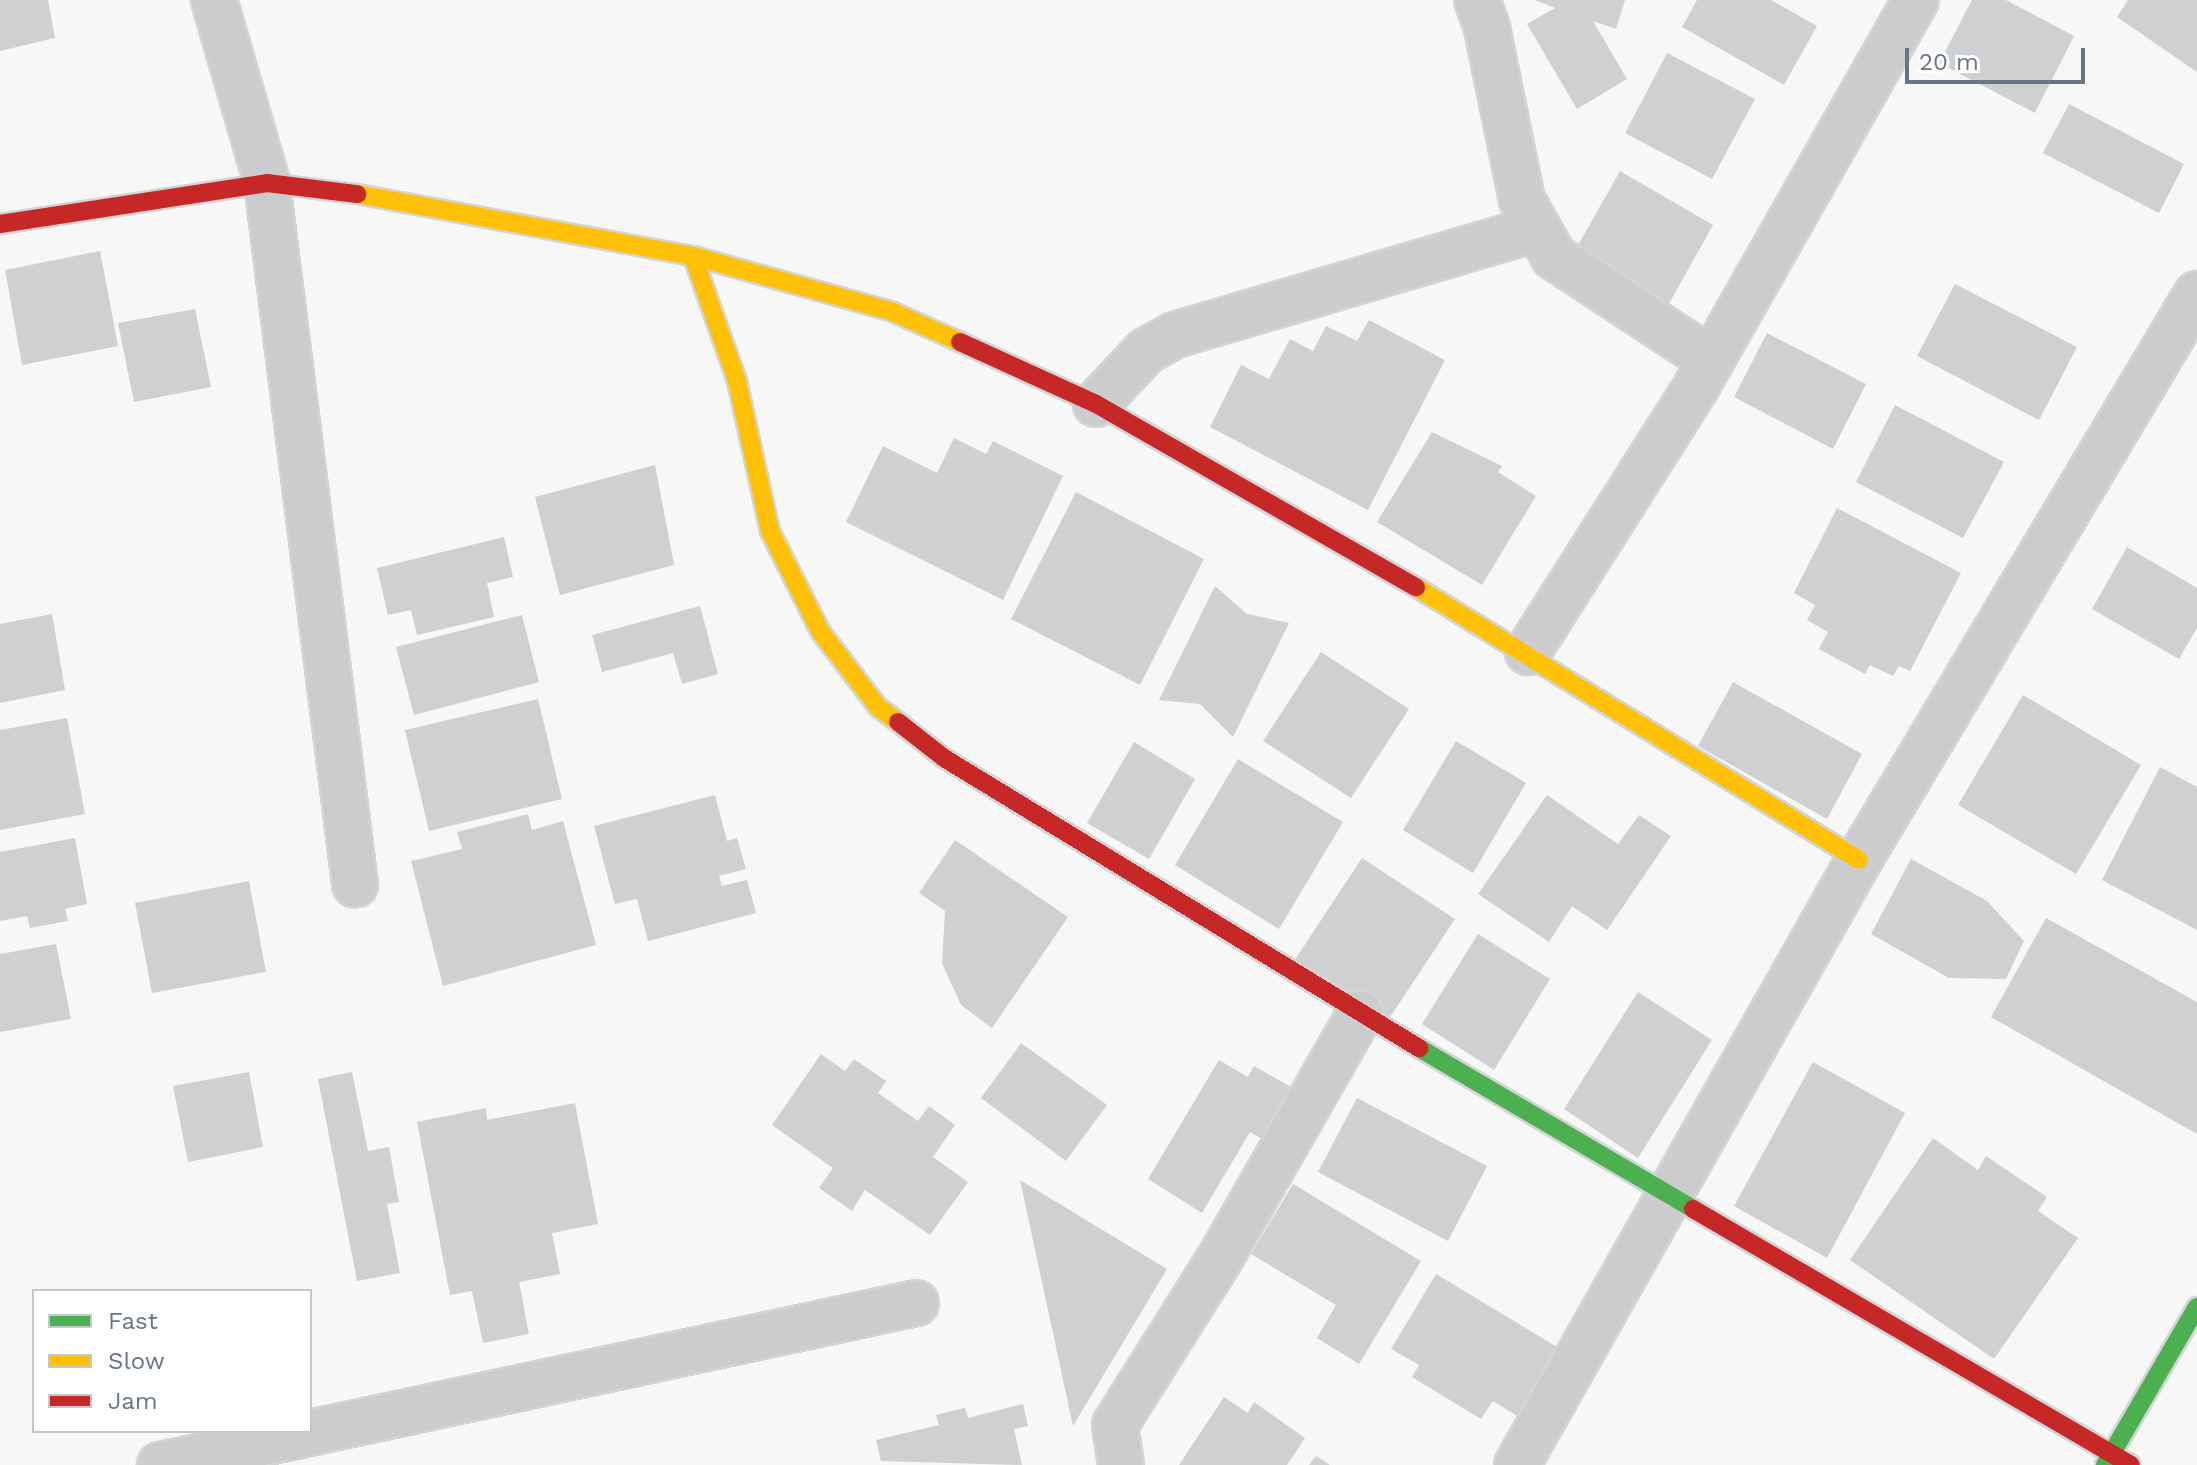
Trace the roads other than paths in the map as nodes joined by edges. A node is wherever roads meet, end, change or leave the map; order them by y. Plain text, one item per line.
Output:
1 (214, 0) edge
2 (1477, 0) edge
3 (1916, 0) edge
4 (267, 183) junction
5 (0, 224) edge
6 (1535, 229) junction
7 (693, 256) junction
8 (2197, 294) edge
9 (1711, 360) junction
10 (1096, 404) junction
11 (1528, 652) junction
12 (1859, 860) junction
13 (355, 885) dead end
14 (1360, 1014) junction
15 (1669, 1197) junction
16 (916, 1303) dead end
17 (2197, 1307) edge
18 (312, 1432) edge
19 (309, 1433) edge
20 (2108, 1459) edge
21 (160, 1465) edge
22 (1121, 1465) edge
23 (1517, 1465) edge
24 (2131, 1465) edge

1 - 4 street
2 - 6 street
3 - 9 street
4 - 5 main road
4 - 7 main road
4 - 13 street
6 - 9 street
6 - 10 street
7 - 10 main road
7 - 14 main road
8 - 12 street
9 - 11 street
10 - 11 main road
11 - 12 main road
12 - 15 street
14 - 15 main road
14 - 22 street
15 - 20 main road
15 - 23 street
16 - 18 street
17 - 20 main road
19 - 21 street
20 - 24 main road

